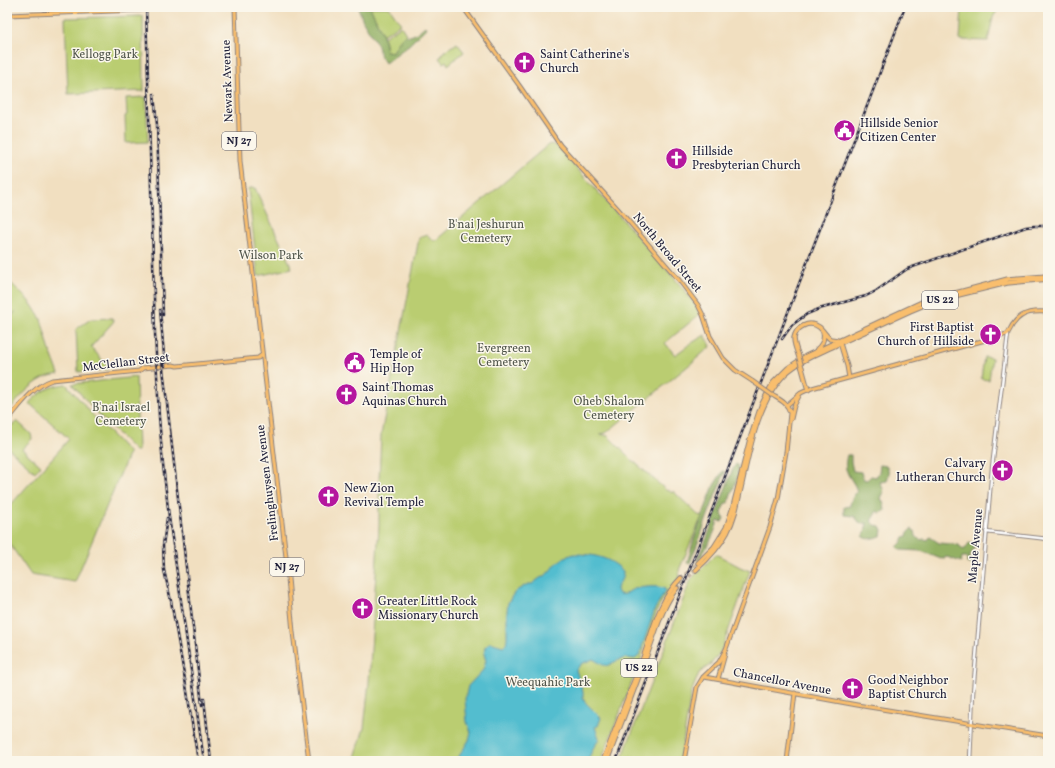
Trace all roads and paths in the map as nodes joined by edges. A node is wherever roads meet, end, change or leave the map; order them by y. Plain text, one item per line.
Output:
1 (158, 7) edge
2 (235, 7) edge
3 (463, 7) edge
4 (7, 15) edge
5 (252, 274) joint
6 (1048, 276) edge
7 (1048, 279) edge
8 (1048, 312) edge
9 (822, 331) junction
10 (1008, 334) junction
11 (842, 339) junction
12 (840, 343) junction
13 (262, 355) junction
14 (806, 356) junction
15 (849, 378) junction
16 (808, 390) junction
17 (801, 393) junction
18 (787, 405) junction
19 (7, 421) edge
20 (790, 422) junction
21 (986, 532) junction
22 (1048, 539) edge
23 (698, 563) tunnel mouth
24 (696, 570) tunnel mouth
25 (681, 578) tunnel mouth
26 (677, 588) tunnel mouth
27 (726, 649) junction
28 (703, 677) junction
29 (718, 679) junction
30 (795, 693) junction
31 (972, 724) junction
32 (1048, 736) edge
33 (7, 752) edge
34 (11, 761) edge
35 (308, 761) edge
36 (603, 761) edge
37 (606, 761) edge
38 (684, 761) edge
39 (787, 761) edge
40 (970, 761) edge

1 - 4 main road
2 - 5 main road, Newark Avenue / NJ 27
3 - 18 main road, North Broad Street, bridge
5 - 13 main road, Frelinghuysen Avenue / NJ 27
6 - 11 highway, US 22
7 - 12 highway, US 22
8 - 10 main road
9 - 11 highway
9 - 14 highway
9 - 16 highway, bridge
10 - 15 main road
10 - 21 street, Maple Avenue
11 - 14 highway, US 22
12 - 15 main road
12 - 24 highway, US 22
13 - 19 main road, McClellan Street
13 - 35 main road, Frelinghuysen Avenue / NJ 27
14 - 23 highway, US 22
15 - 16 main road
16 - 17 main road
17 - 18 main road
17 - 20 main road
18 - 20 main road
20 - 27 main road
21 - 22 street
21 - 31 street, Maple Avenue
25 - 36 highway, US 22
26 - 37 highway, US 22
27 - 28 main road
27 - 29 main road
28 - 29 main road, Chancellor Avenue
28 - 38 main road
29 - 30 main road, Chancellor Avenue
30 - 31 main road, Chancellor Avenue
30 - 39 main road
31 - 32 main road, Chancellor Avenue
31 - 40 street, Maple Avenue
33 - 34 highway

